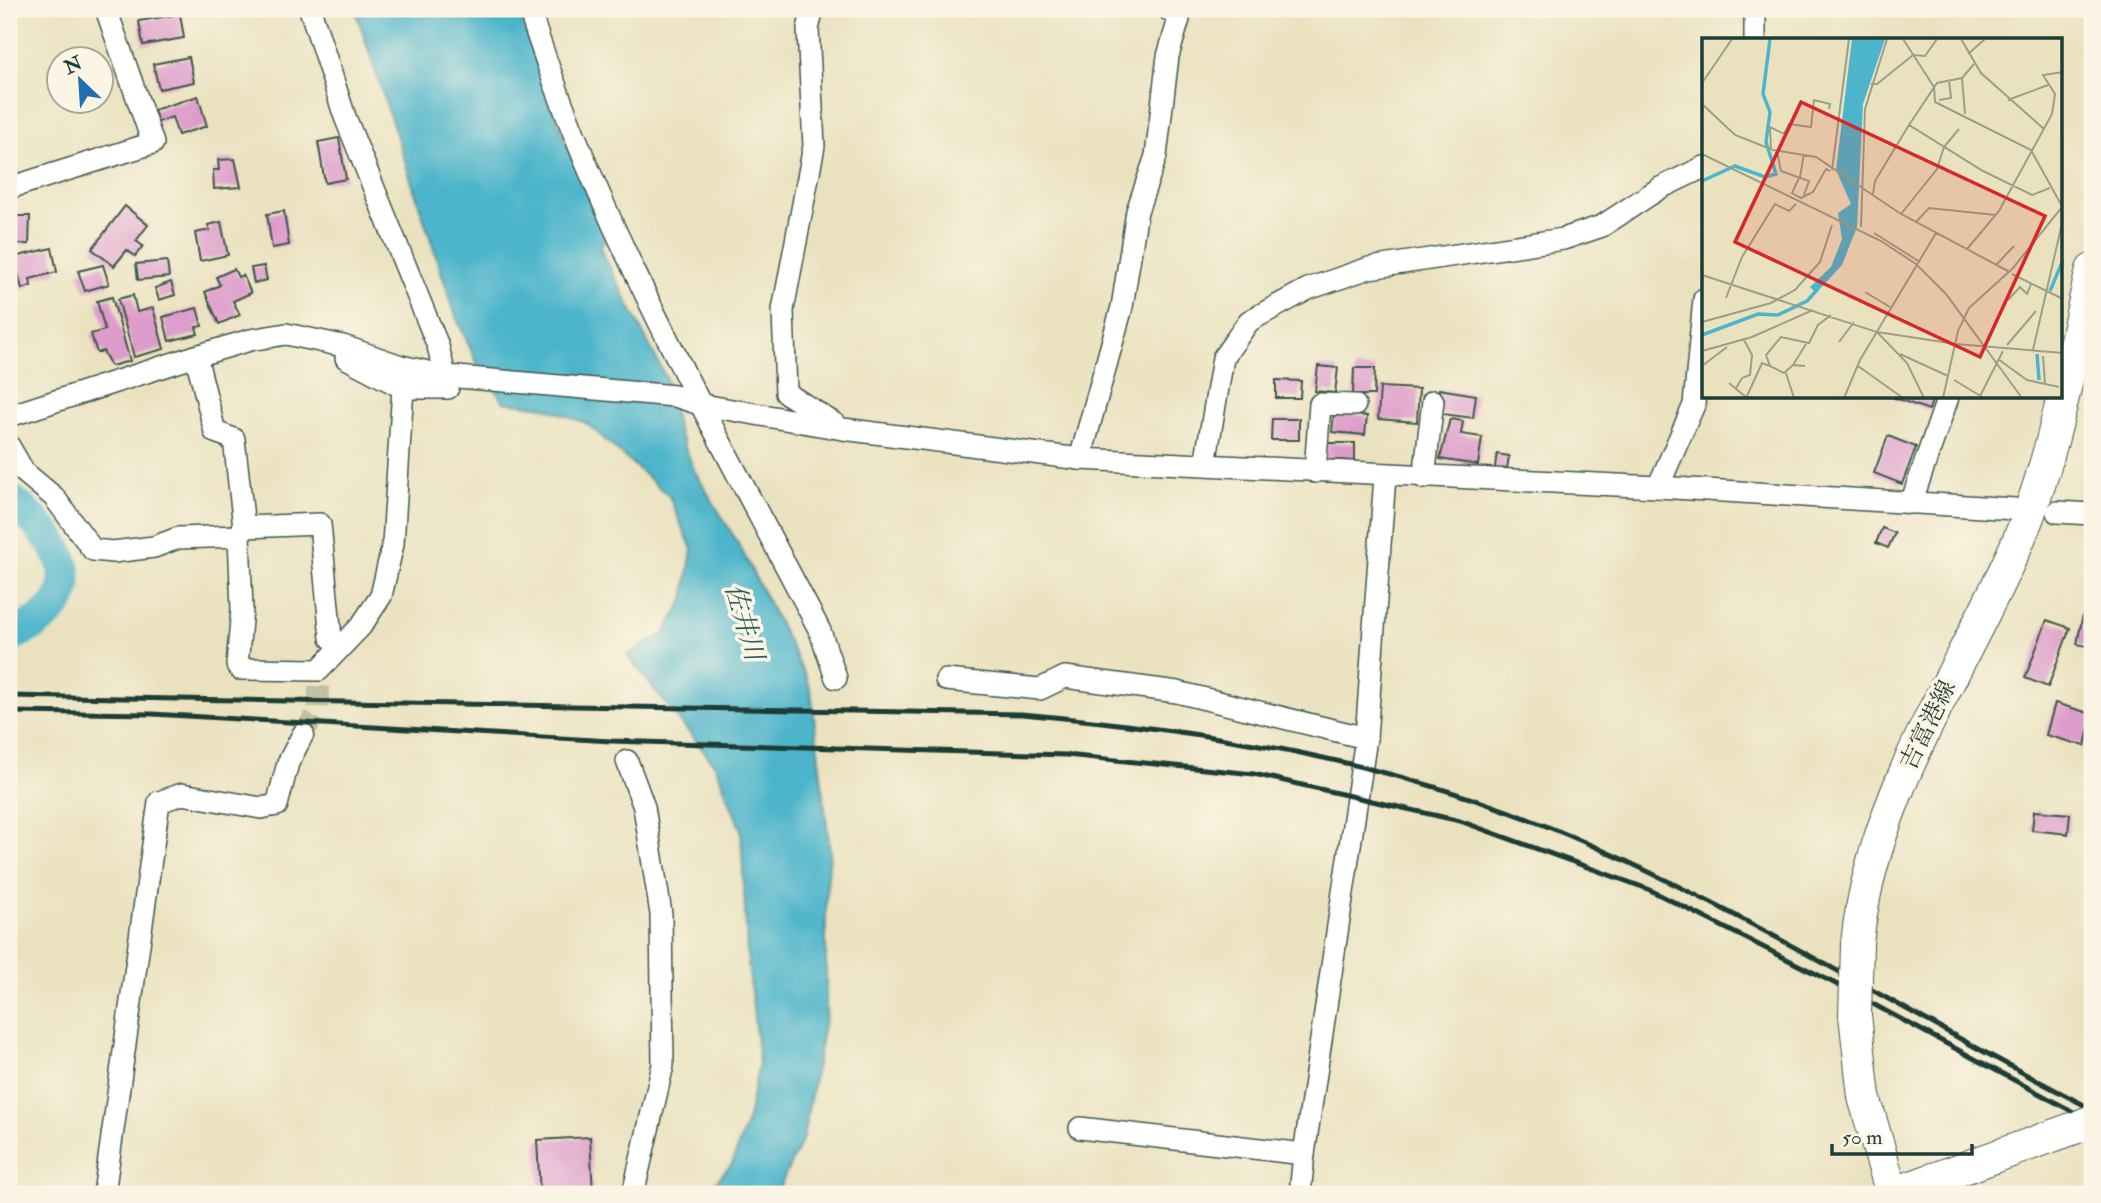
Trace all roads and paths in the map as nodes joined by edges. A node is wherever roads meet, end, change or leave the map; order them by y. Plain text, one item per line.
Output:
1 (106, 9) edge
2 (310, 9) edge
3 (529, 9) edge
4 (813, 9) edge
5 (1168, 9) edge
6 (1755, 9) edge
7 (1755, 38) edge
8 (1702, 168) edge
9 (9, 188) edge
10 (2092, 270) edge
11 (1702, 320) edge
12 (343, 346) junction
13 (197, 355) junction
14 (446, 376) junction
15 (403, 388) junction
16 (2062, 392) edge
17 (1947, 399) edge
18 (2060, 399) edge
19 (693, 401) junction
20 (1433, 401) dead end
21 (1354, 405) dead end
22 (9, 416) edge
23 (843, 429) junction
24 (9, 446) edge
25 (1080, 459) junction
26 (1205, 464) junction
27 (1315, 472) junction
28 (1385, 476) junction
29 (1424, 478) junction
30 (1658, 487) junction
31 (1911, 503) junction
32 (2015, 509) dead end
33 (2057, 512) dead end
34 (2092, 514) edge
35 (242, 531) junction
36 (331, 638) dead end
37 (836, 678) dead end
38 (946, 680) dead end
39 (303, 734) tunnel mouth
40 (1366, 738) junction
41 (627, 761) dead end
42 (2086, 1124) edge
43 (1080, 1128) dead end
44 (1304, 1154) junction
45 (104, 1194) edge
46 (633, 1194) edge
47 (1300, 1194) edge
48 (1892, 1194) edge

1 - 9 street
2 - 14 street
3 - 19 street
4 - 23 street
5 - 25 street
6 - 7 street
8 - 26 street
10 - 16 main road, 吉富港線, bridge
11 - 30 street
12 - 13 street
12 - 14 street
12 - 15 street
13 - 22 street
13 - 35 street
14 - 15 street
14 - 19 street
15 - 35 street
17 - 31 street
18 - 48 main road, 吉富港線, bridge
19 - 23 street
19 - 37 street
20 - 29 street
21 - 27 street
23 - 25 street
24 - 35 street
25 - 26 street
26 - 27 street
27 - 28 street
28 - 29 street
28 - 40 street
29 - 30 street
30 - 31 street
31 - 32 street
33 - 34 street
35 - 36 street
38 - 40 street
39 - 45 street
40 - 44 street
41 - 46 street
42 - 48 main road
43 - 44 street
44 - 47 street

